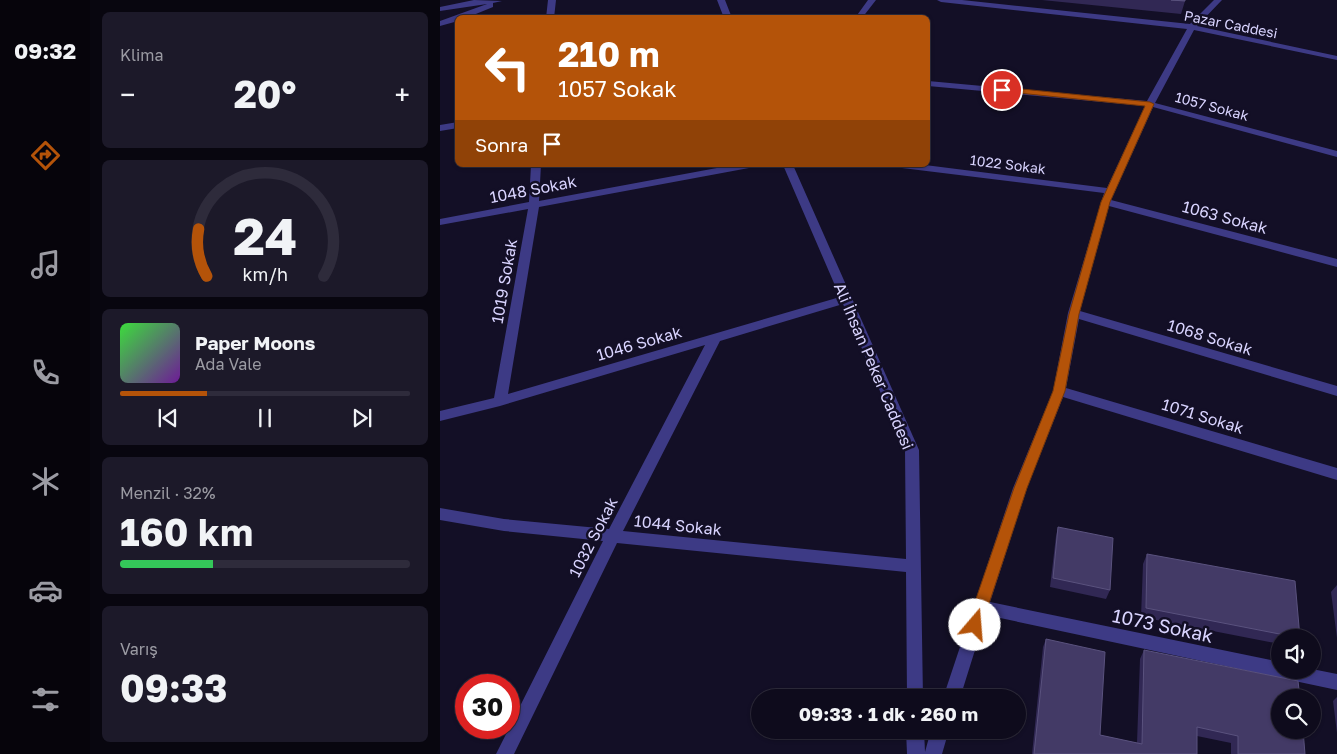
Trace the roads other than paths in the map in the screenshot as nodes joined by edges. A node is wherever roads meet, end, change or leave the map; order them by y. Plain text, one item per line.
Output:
1 (552, 0) edge
2 (721, 0) edge
3 (872, 0) edge
4 (941, 0) edge
5 (1218, 0) edge
6 (499, 1) edge
7 (440, 10) edge
8 (465, 15) edge
9 (550, 15) edge
10 (725, 15) edge
11 (860, 15) edge
12 (455, 19) edge
13 (440, 24) edge
14 (1192, 27) junction
15 (1337, 58) edge
16 (930, 83) edge
17 (1150, 104) junction
18 (455, 126) edge
19 (440, 128) edge
20 (1337, 154) edge
21 (536, 167) edge
22 (738, 167) edge
23 (789, 167) edge
24 (915, 167) edge
25 (1108, 196) junction
26 (534, 204) junction
27 (440, 222) edge
28 (1337, 263) edge
29 (846, 299) junction
30 (1074, 314) junction
31 (715, 338) junction
32 (1059, 391) junction
33 (1337, 391) edge
34 (500, 402) junction
35 (440, 416) edge
36 (1337, 474) edge
37 (440, 514) edge
38 (613, 536) junction
39 (912, 566) junction
40 (981, 606) junction
41 (1337, 682) edge
42 (915, 689) edge
43 (954, 689) edge
44 (915, 739) edge
45 (937, 739) edge
46 (506, 754) edge
47 (916, 754) edge
48 (933, 754) edge

1 - 9 street
2 - 10 street
3 - 11 street
4 - 14 street, Pazar Caddesi
5 - 14 street
6 - 7 street
6 - 8 street
12 - 13 street
14 - 15 street, Pazar Caddesi
14 - 17 street
16 - 17 street, 1057 Sokak
17 - 20 street, 1057 Sokak
17 - 25 street
18 - 19 street
21 - 26 street, 1019 Sokak
22 - 26 street, 1048 Sokak
23 - 29 street, Ali İhsan Peker Caddesi
24 - 25 street, 1022 Sokak
25 - 28 street, 1063 Sokak
25 - 30 street
26 - 27 street, 1048 Sokak
26 - 34 street, 1019 Sokak
29 - 31 street, 1046 Sokak
29 - 39 street, Ali İhsan Peker Caddesi
30 - 32 street
30 - 33 street, 1068 Sokak
31 - 34 street, 1046 Sokak
31 - 38 street, 1032 Sokak
32 - 36 street, 1071 Sokak
32 - 40 street
34 - 35 street, 1046 Sokak
37 - 38 street, 1044 Sokak
38 - 39 street, 1044 Sokak
38 - 46 street, 1032 Sokak
39 - 42 street, Ali İhsan Peker Caddesi
40 - 41 street, 1073 Sokak
40 - 43 street
44 - 47 street
45 - 48 street

